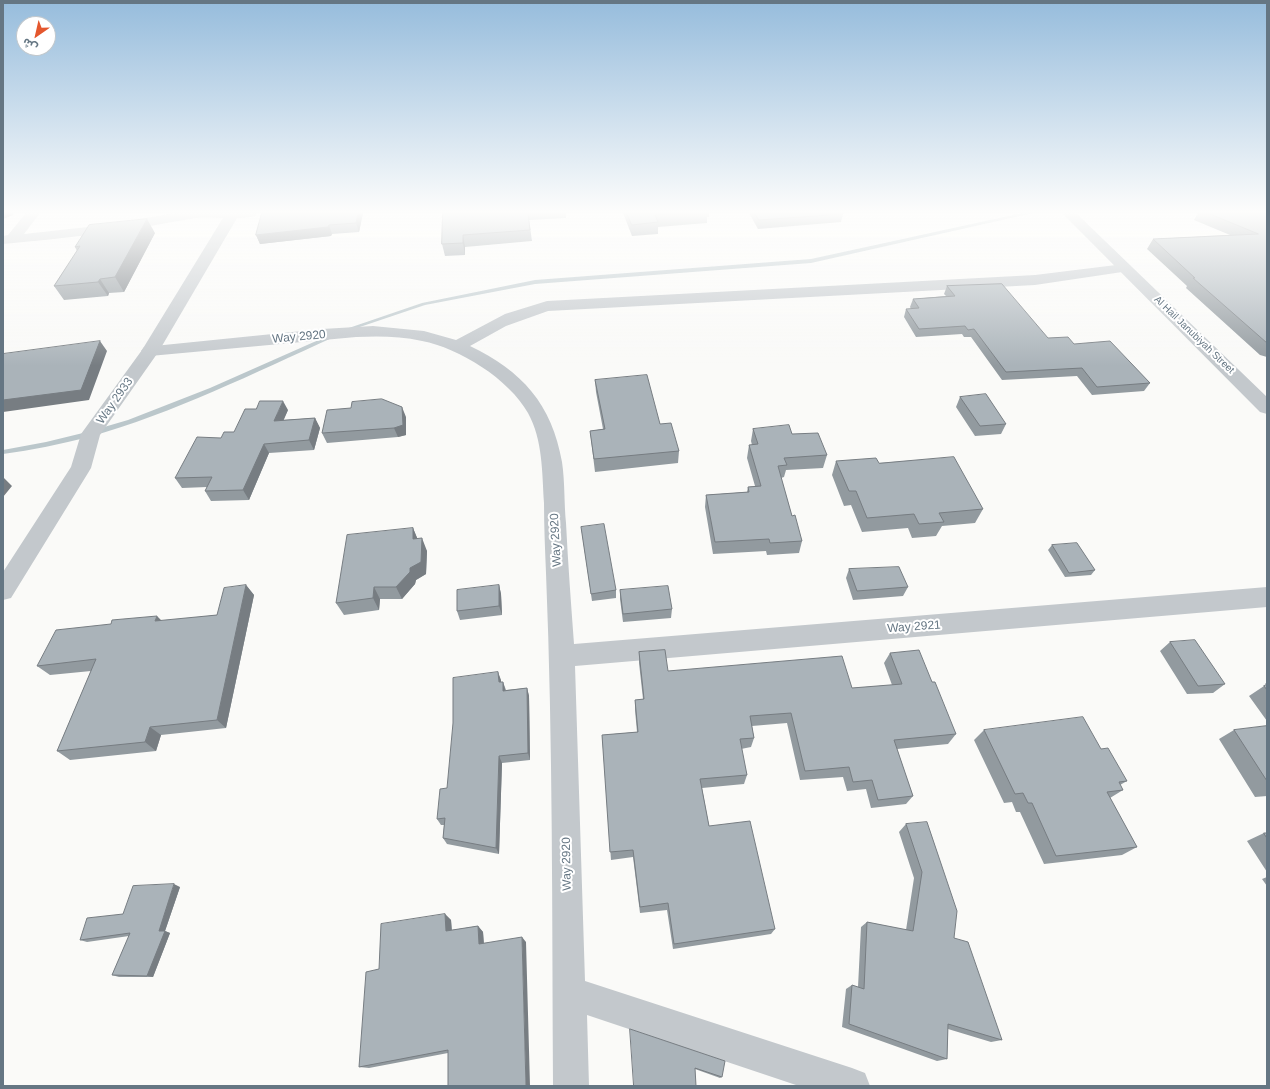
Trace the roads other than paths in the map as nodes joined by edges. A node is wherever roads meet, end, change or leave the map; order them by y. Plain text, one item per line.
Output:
1 (201, 264) edge
2 (1120, 264) edge
3 (1124, 268) junction
4 (456, 347) junction
5 (150, 351) junction
6 (1263, 399) edge
7 (3, 591) edge
8 (1267, 597) edge
9 (562, 656) junction
10 (569, 992) junction
11 (571, 1086) edge
12 (852, 1086) edge

1 - 5 street, Way 2933
2 - 3 street, Al Hail Janubiyah Street
3 - 4 street
3 - 6 street, Al Hail Janubiyah Street
4 - 5 street, Way 2920
4 - 9 street, Way 2920
5 - 7 street, Way 2933
8 - 9 street, Way 2921
9 - 10 street, Way 2920
10 - 11 street, Way 2920
10 - 12 street

